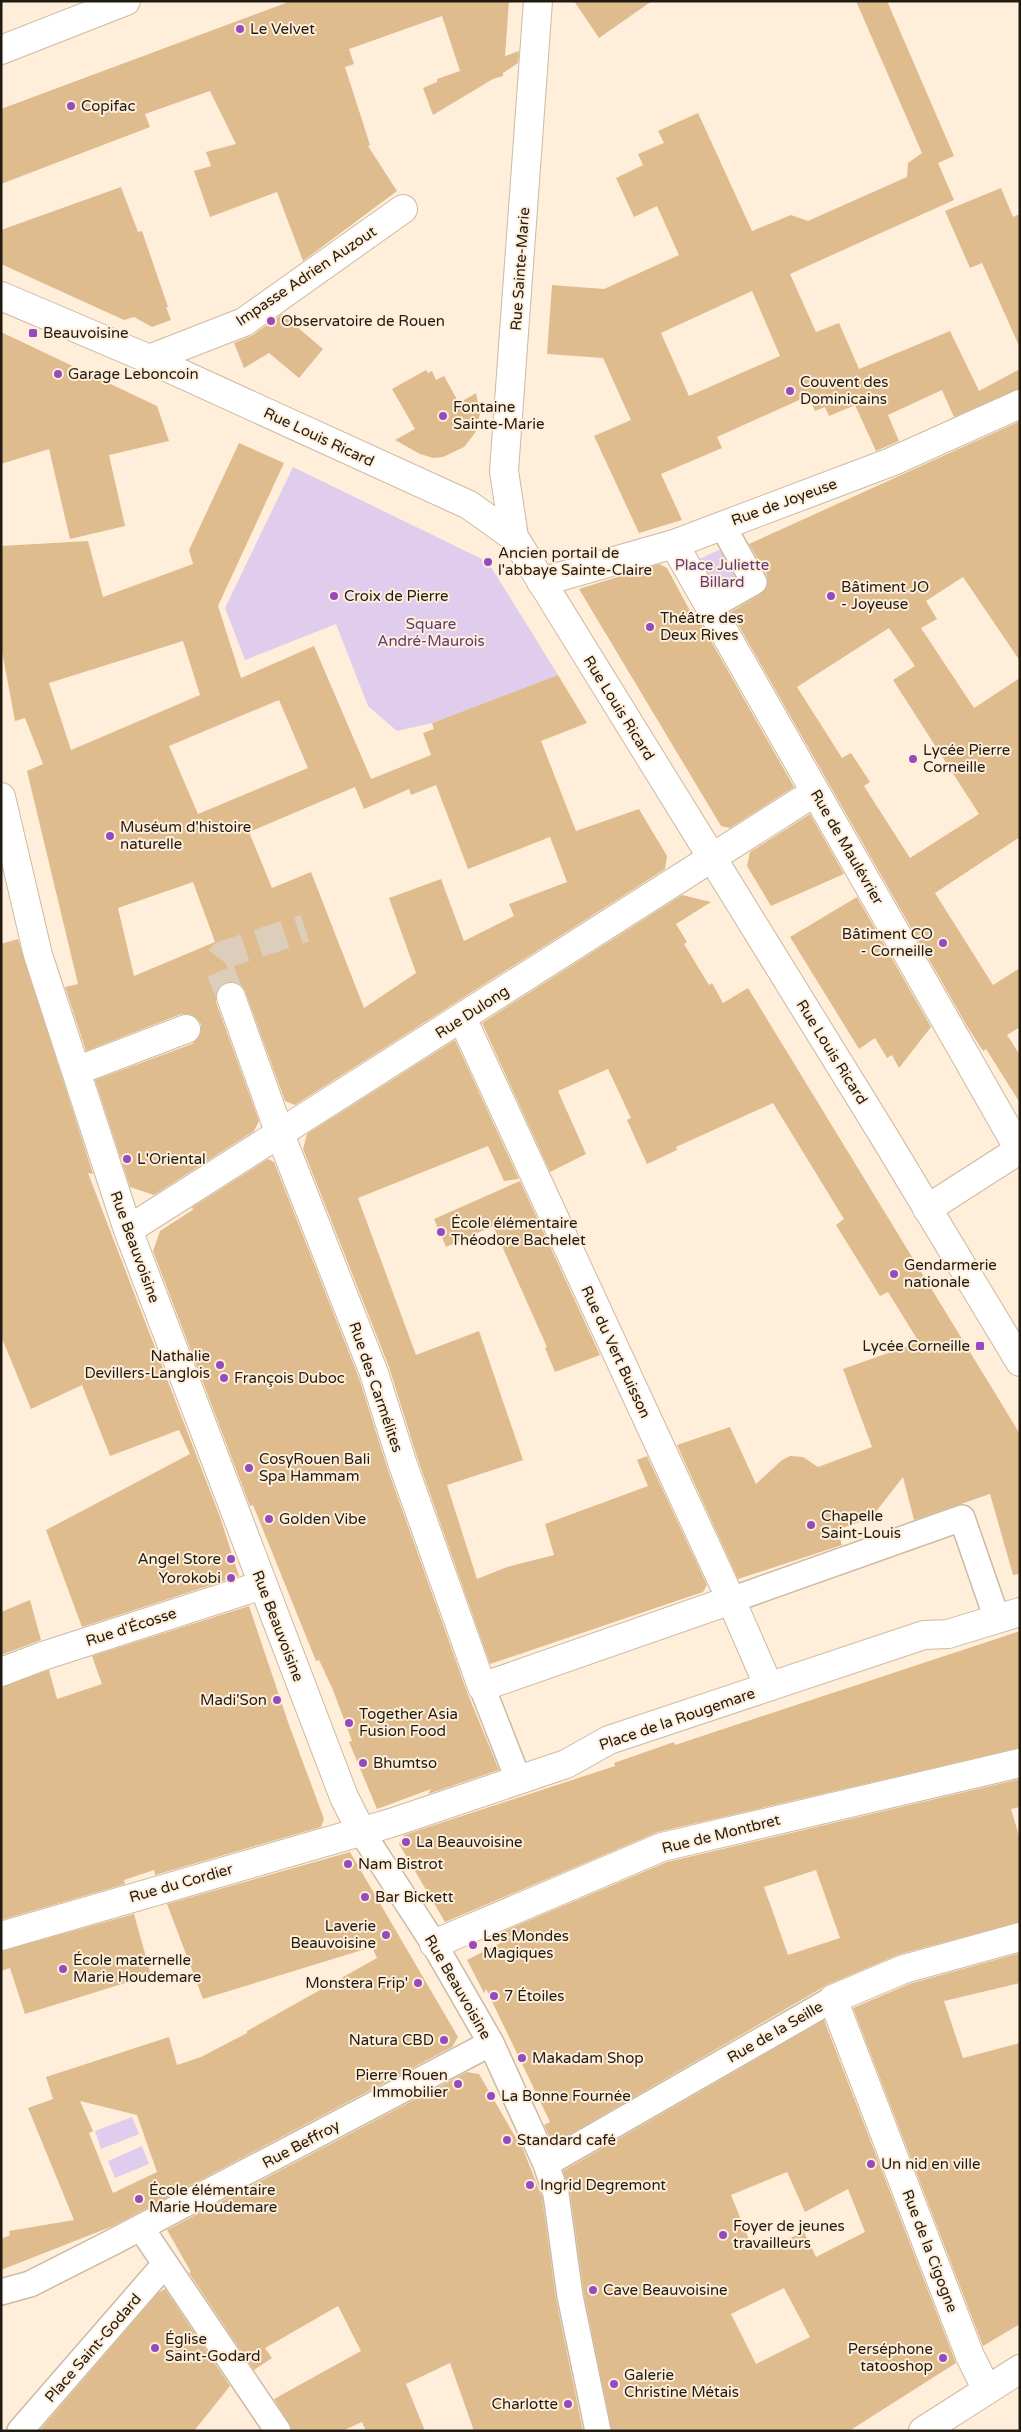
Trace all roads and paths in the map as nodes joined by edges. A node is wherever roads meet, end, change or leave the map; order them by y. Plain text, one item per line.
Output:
1 (126, 1) edge
2 (538, 1) edge
3 (1, 50) edge
4 (403, 209) dead end
5 (1, 296) edge
6 (149, 359) junction
7 (1020, 404) edge
8 (722, 525) junction
9 (514, 537) junction
10 (674, 544) junction
11 (542, 582) junction
12 (710, 607) junction
13 (815, 792) junction
14 (1, 797) edge
15 (712, 859) junction
16 (231, 997) tunnel mouth
17 (462, 1018) junction
18 (186, 1029) dead end
19 (76, 1071) junction
20 (280, 1134) junction
21 (1020, 1150) edge
22 (927, 1209) junction
23 (128, 1230) junction
24 (1020, 1362) edge
25 (262, 1585) junction
26 (731, 1600) junction
27 (1008, 1616) edge
28 (1, 1672) edge
29 (482, 1687) junction
30 (769, 1687) junction
31 (1020, 1763) edge
32 (518, 1779) junction
33 (361, 1831) junction
34 (1, 1936) edge
35 (1020, 1937) edge
36 (434, 1944) junction
37 (833, 1999) junction
38 (496, 2053) junction
39 (546, 2164) junction
40 (141, 2228) junction
41 (165, 2264) junction
42 (1, 2292) edge
43 (1020, 2369) edge
44 (987, 2390) junction
45 (932, 2428) edge
46 (20, 2431) edge
47 (278, 2431) edge
48 (598, 2431) edge

1 - 3 street
2 - 9 street, Rue Sainte-Marie
4 - 6 street, Impasse Adrien Auzout
5 - 6 street, Rue Louis Ricard
6 - 9 street, Rue Louis Ricard
7 - 8 street, Rue de Joyeuse
8 - 10 street, Rue de Joyeuse
8 - 12 street
9 - 11 street, Rue Louis Ricard
10 - 11 street, Rue de Joyeuse
10 - 12 street, Rue de Maulévrier
11 - 15 street, Rue Louis Ricard
12 - 13 street, Rue de Maulévrier
13 - 15 street, Rue Dulong
13 - 21 street, Rue de Maulévrier
14 - 19 street, Rue Beauvoisine
15 - 17 street, Rue Dulong
15 - 22 street, Rue Louis Ricard
16 - 20 street, Rue des Carmélites
17 - 20 street, Rue Dulong
17 - 26 street, Rue du Vert Buisson
18 - 19 street
19 - 23 street, Rue Beauvoisine
20 - 23 street, Rue Dulong
20 - 29 street, Rue des Carmélites
21 - 22 street
22 - 24 street, Rue Louis Ricard
23 - 25 street, Rue Beauvoisine
25 - 28 street, Rue d'Écosse
25 - 33 street, Rue Beauvoisine
26 - 27 street, Place de la Rougemare
26 - 29 street, Place de la Rougemare
26 - 30 street, Rue du Vert Buisson
27 - 30 street, Place de la Rougemare
29 - 32 street, Rue des Carmélites
30 - 32 street, Place de la Rougemare
31 - 36 street, Rue de Montbret
32 - 33 street, Place de la Rougemare
33 - 34 street, Rue du Cordier
33 - 36 street, Rue Beauvoisine
35 - 37 street, Rue de la Seille
36 - 38 street, Rue Beauvoisine
37 - 39 street, Rue de la Seille
37 - 44 street, Rue de la Cigogne
38 - 39 street, Rue Beauvoisine
38 - 40 street, Rue Beffroy
39 - 48 street, Rue Beauvoisine
40 - 41 street
40 - 42 street, Rue Beffroy
41 - 46 street, Place Saint-Godard
41 - 47 street
43 - 44 street
44 - 45 street

